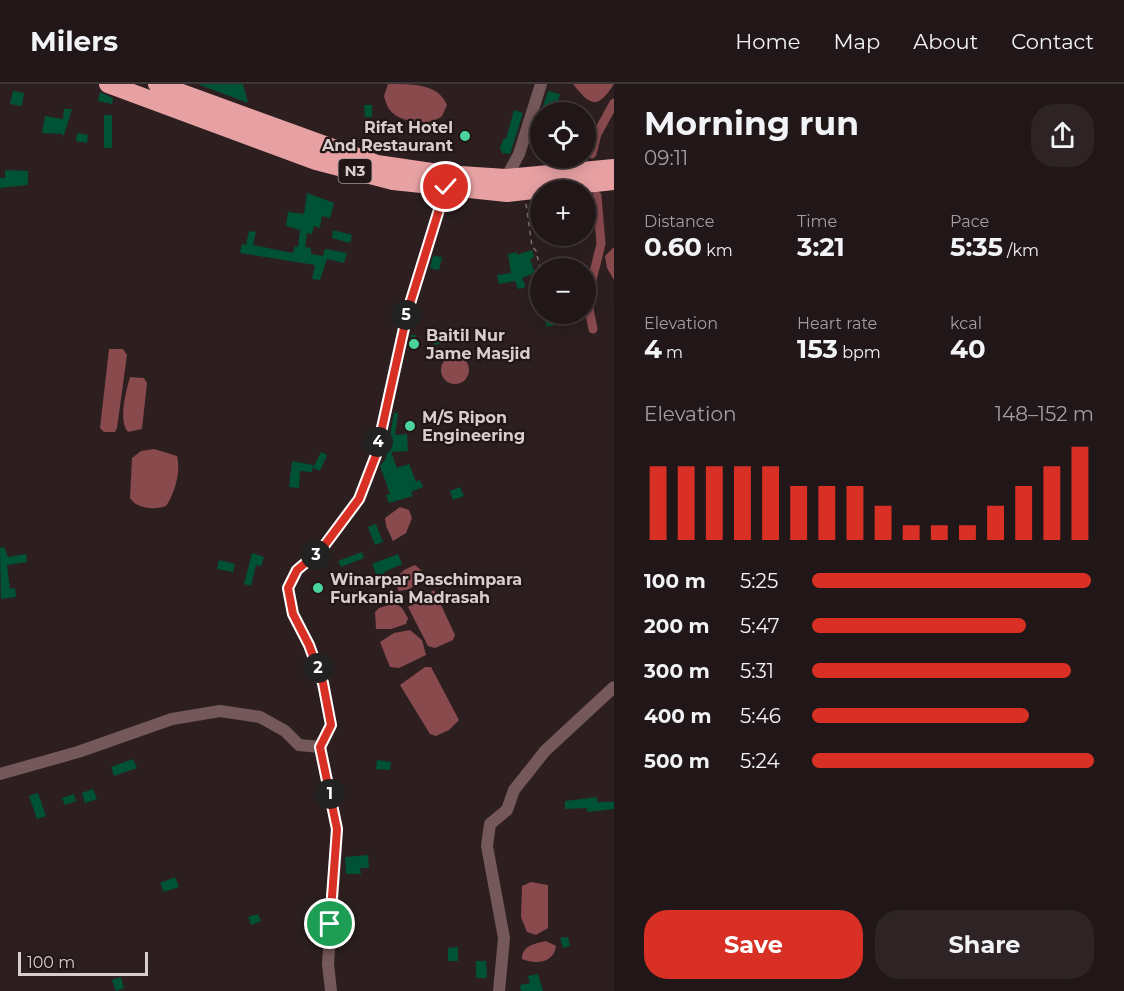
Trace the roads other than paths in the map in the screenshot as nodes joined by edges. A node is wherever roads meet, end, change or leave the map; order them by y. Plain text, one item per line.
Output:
1 (108, 84) edge
2 (157, 84) edge
3 (541, 84) edge
4 (614, 168) edge
5 (506, 178) junction
6 (614, 181) edge
7 (446, 187) junction
8 (614, 687) edge
9 (320, 747) junction
10 (0, 774) edge
11 (331, 991) edge
12 (499, 991) edge

1 - 7 highway, N3
2 - 5 highway, N3
3 - 5 street
4 - 5 highway, N3
6 - 7 highway, N3
7 - 9 street
8 - 12 street
9 - 10 street
9 - 11 street

